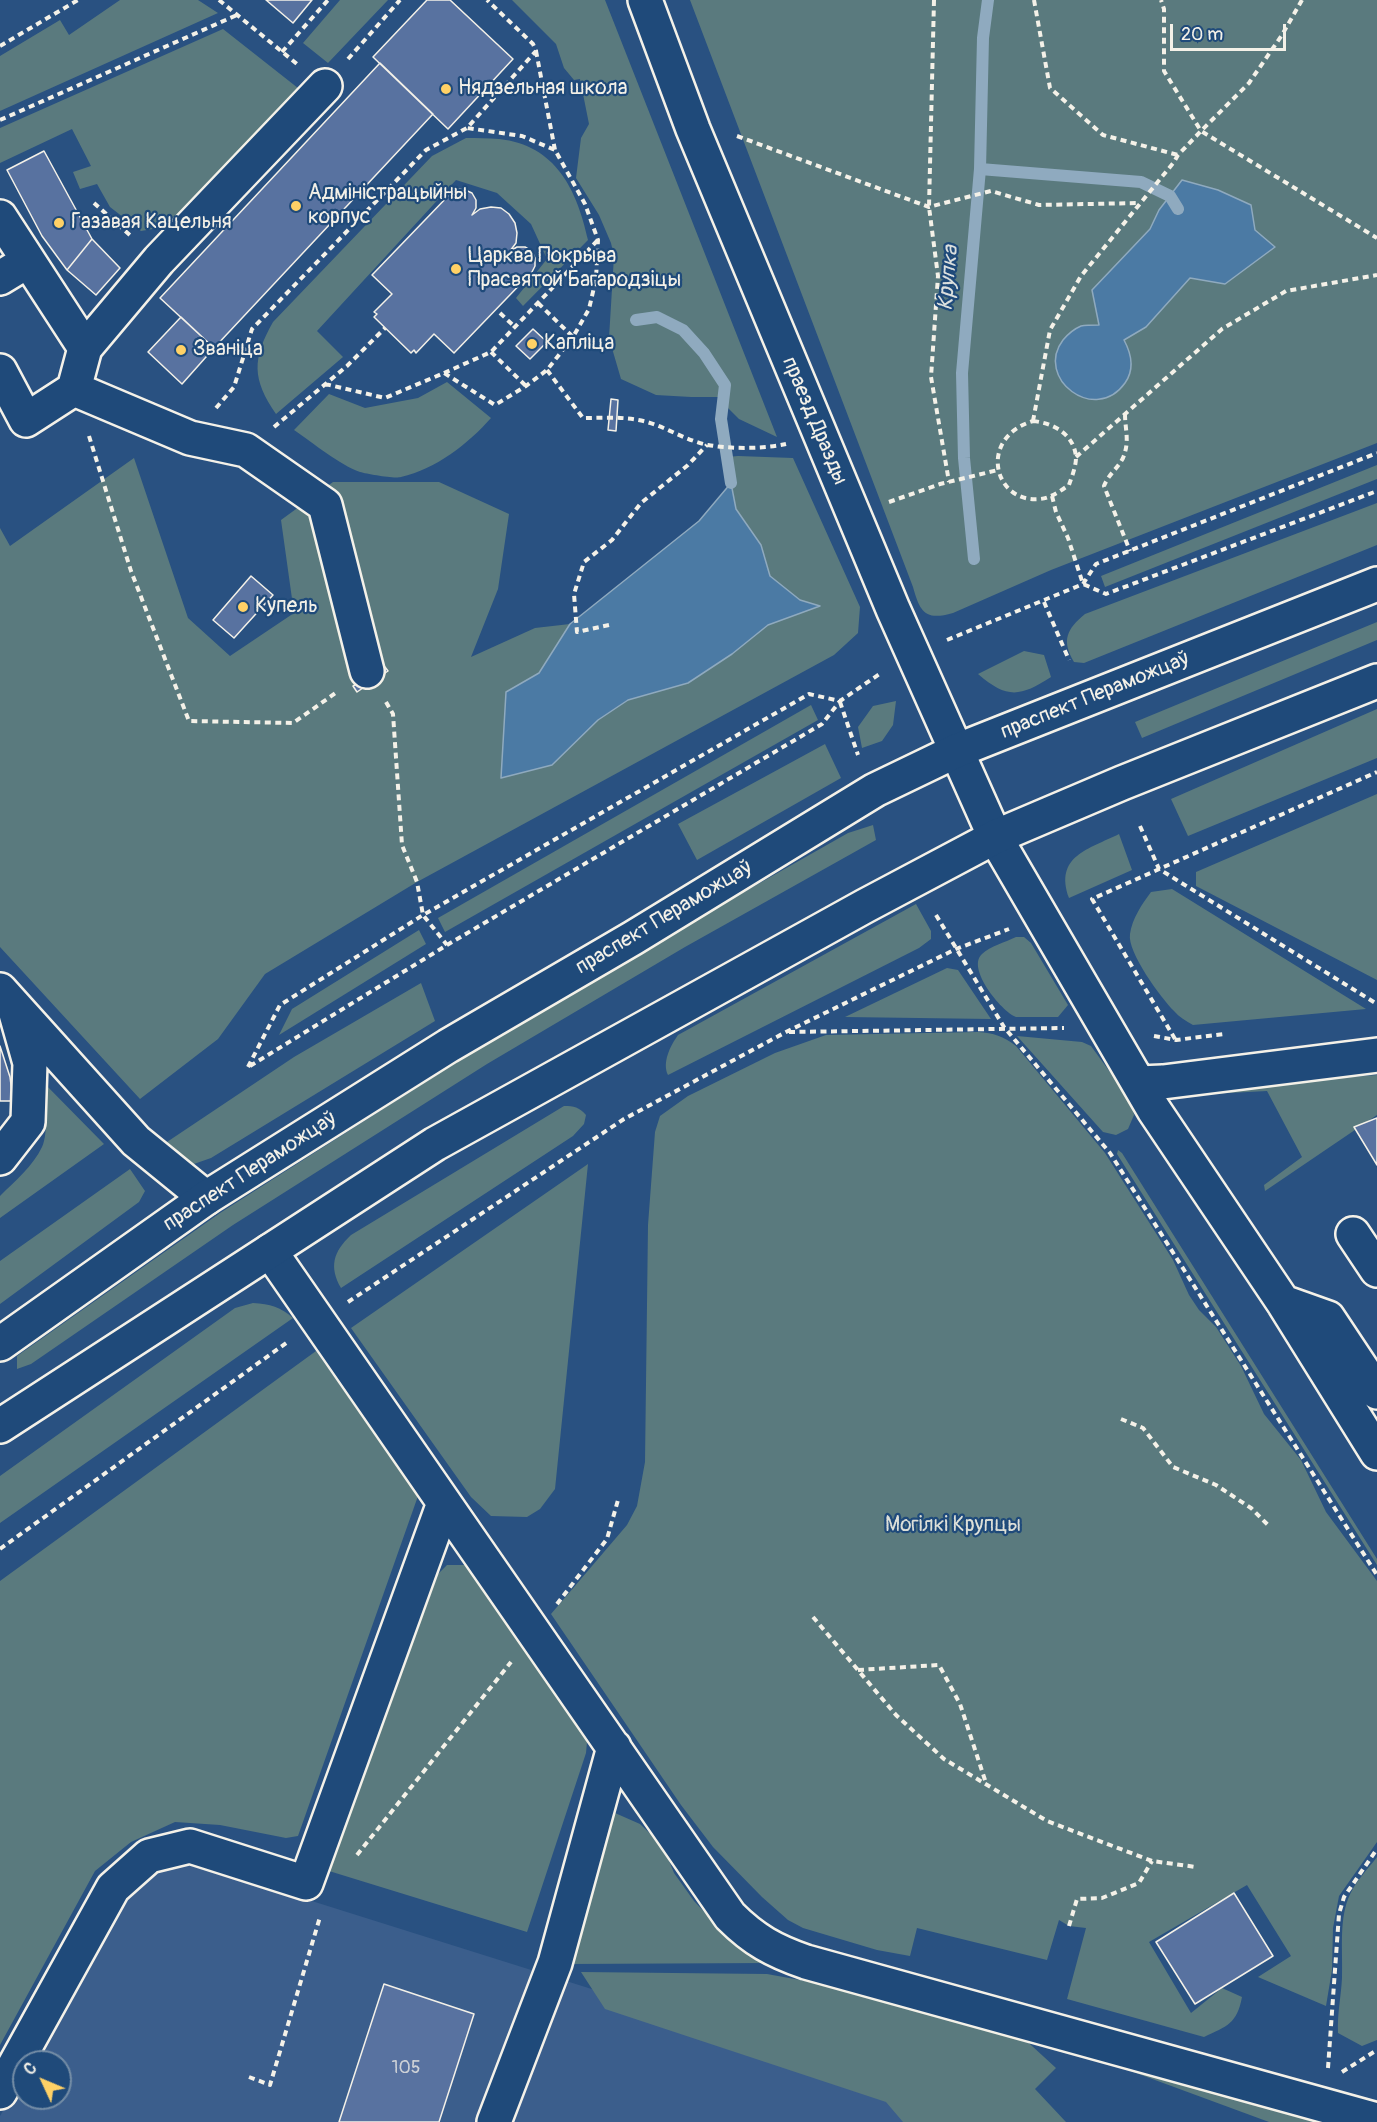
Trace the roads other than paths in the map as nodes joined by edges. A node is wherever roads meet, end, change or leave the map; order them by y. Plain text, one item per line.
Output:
1 (645, 0) edge
2 (325, 86) road end
3 (0, 217) edge
4 (28, 261) junction
5 (0, 278) edge
6 (85, 348) junction
7 (0, 371) edge
8 (74, 389) junction
9 (1377, 584) edge
10 (1377, 681) edge
11 (375, 684) road end
12 (956, 751) junction
13 (994, 837) junction
14 (4, 990) edge
15 (1377, 1055) edge
16 (1139, 1083) junction
17 (0, 1158) edge
18 (206, 1198) junction
19 (1353, 1234) dead end
20 (270, 1251) junction
21 (1377, 1270) edge
22 (1283, 1302) junction
23 (0, 1344) edge
24 (1377, 1392) edge
25 (0, 1426) edge
26 (1377, 1453) edge
27 (444, 1503) junction
28 (614, 1747) junction
29 (0, 2092) edge
30 (1377, 2120) edge
31 (494, 2122) edge

1 - 12 main road, праезд Дразды
2 - 6 main road
3 - 4 main road
4 - 5 main road
4 - 6 main road
6 - 8 main road
7 - 8 main road
8 - 11 main road
9 - 12 main road, праспект Пераможцаў
10 - 13 main road
12 - 13 main road, праезд Дразды
12 - 18 main road, праспект Пераможцаў
13 - 16 main road, праезд Дразды
13 - 20 main road
14 - 17 main road
14 - 18 main road
15 - 16 main road
16 - 22 main road, праезд Дразды
18 - 23 main road, праспект Пераможцаў
19 - 21 main road
20 - 25 main road
20 - 27 main road
22 - 24 main road
22 - 26 main road, праезд Дразды
27 - 28 main road
27 - 29 main road
28 - 30 main road
28 - 31 main road

